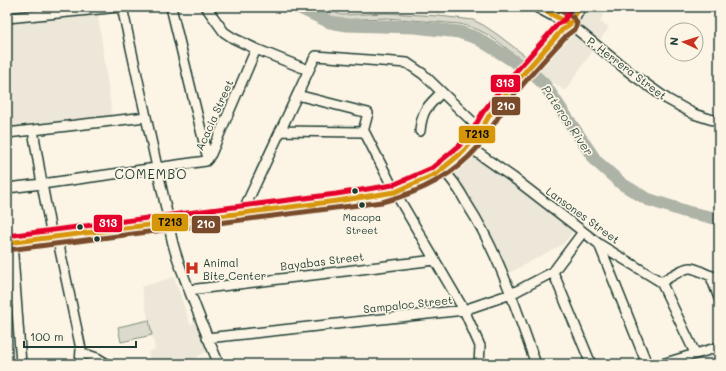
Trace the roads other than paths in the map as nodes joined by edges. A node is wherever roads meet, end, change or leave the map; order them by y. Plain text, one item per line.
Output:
1 (121, 7) edge
2 (171, 7) edge
3 (206, 7) edge
4 (538, 7) edge
5 (580, 7) edge
6 (7, 18) edge
7 (570, 24) junction
8 (256, 49) junction
9 (308, 70) junction
10 (441, 92) junction
11 (297, 96) junction
12 (146, 117) junction
13 (719, 122) edge
14 (33, 130) junction
15 (481, 130) junction
16 (280, 131) junction
17 (420, 131) dead end
18 (363, 132) junction
19 (7, 133) edge
20 (468, 146) junction
21 (208, 159) junction
22 (157, 167) junction
23 (442, 169) junction
24 (42, 184) junction
25 (7, 188) edge
26 (395, 192) junction
27 (242, 213) junction
28 (169, 222) junction
29 (583, 232) junction
30 (55, 236) junction
31 (10, 242) edge
32 (599, 244) junction
33 (435, 260) junction
34 (553, 272) junction
35 (715, 277) edge
36 (662, 282) junction
37 (189, 290) junction
38 (511, 294) junction
39 (719, 298) edge
40 (464, 310) junction
41 (207, 338) junction
42 (719, 347) edge
43 (82, 353) junction
44 (695, 353) junction
45 (21, 364) edge
46 (80, 364) edge
47 (107, 364) edge
48 (219, 364) edge
49 (479, 364) edge
50 (536, 364) edge
51 (591, 364) edge
52 (647, 364) edge
53 (662, 364) edge

1 - 6 street
1 - 12 street
2 - 21 street
3 - 8 street
4 - 7 main road, P. Herrera Street
5 - 7 main road
7 - 13 street, P. Herrera Street
7 - 15 main road
8 - 9 street
8 - 21 street, Acacia Street
9 - 10 street
9 - 11 street
10 - 15 street
10 - 17 street
11 - 16 street
11 - 18 street
12 - 14 street
12 - 22 street
14 - 19 street
14 - 24 street
15 - 20 main road
16 - 18 street
16 - 27 street
18 - 26 street
20 - 23 main road
20 - 29 street, Lansones Street
21 - 22 street, Acacia Street
22 - 24 street, Acacia Street
22 - 28 street
23 - 26 main road
23 - 38 street
24 - 25 street, Acacia Street
24 - 30 street
26 - 27 main road
26 - 33 street
27 - 28 main road
28 - 30 main road
28 - 37 street
29 - 32 street, Lansones Street
29 - 34 street, Sampaloc Street
30 - 31 main road
30 - 43 street
31 - 45 street
32 - 36 street, Lansones Street
32 - 52 street
33 - 37 street, Bayabas Street
33 - 40 street
34 - 38 street, Sampaloc Street
34 - 51 street
35 - 36 street
35 - 39 street
36 - 44 street
37 - 41 street
38 - 40 street, Sampaloc Street
38 - 50 street
40 - 41 street, Sampaloc Street
40 - 49 street
41 - 48 street
42 - 44 street
43 - 46 street
43 - 47 street
44 - 53 street

